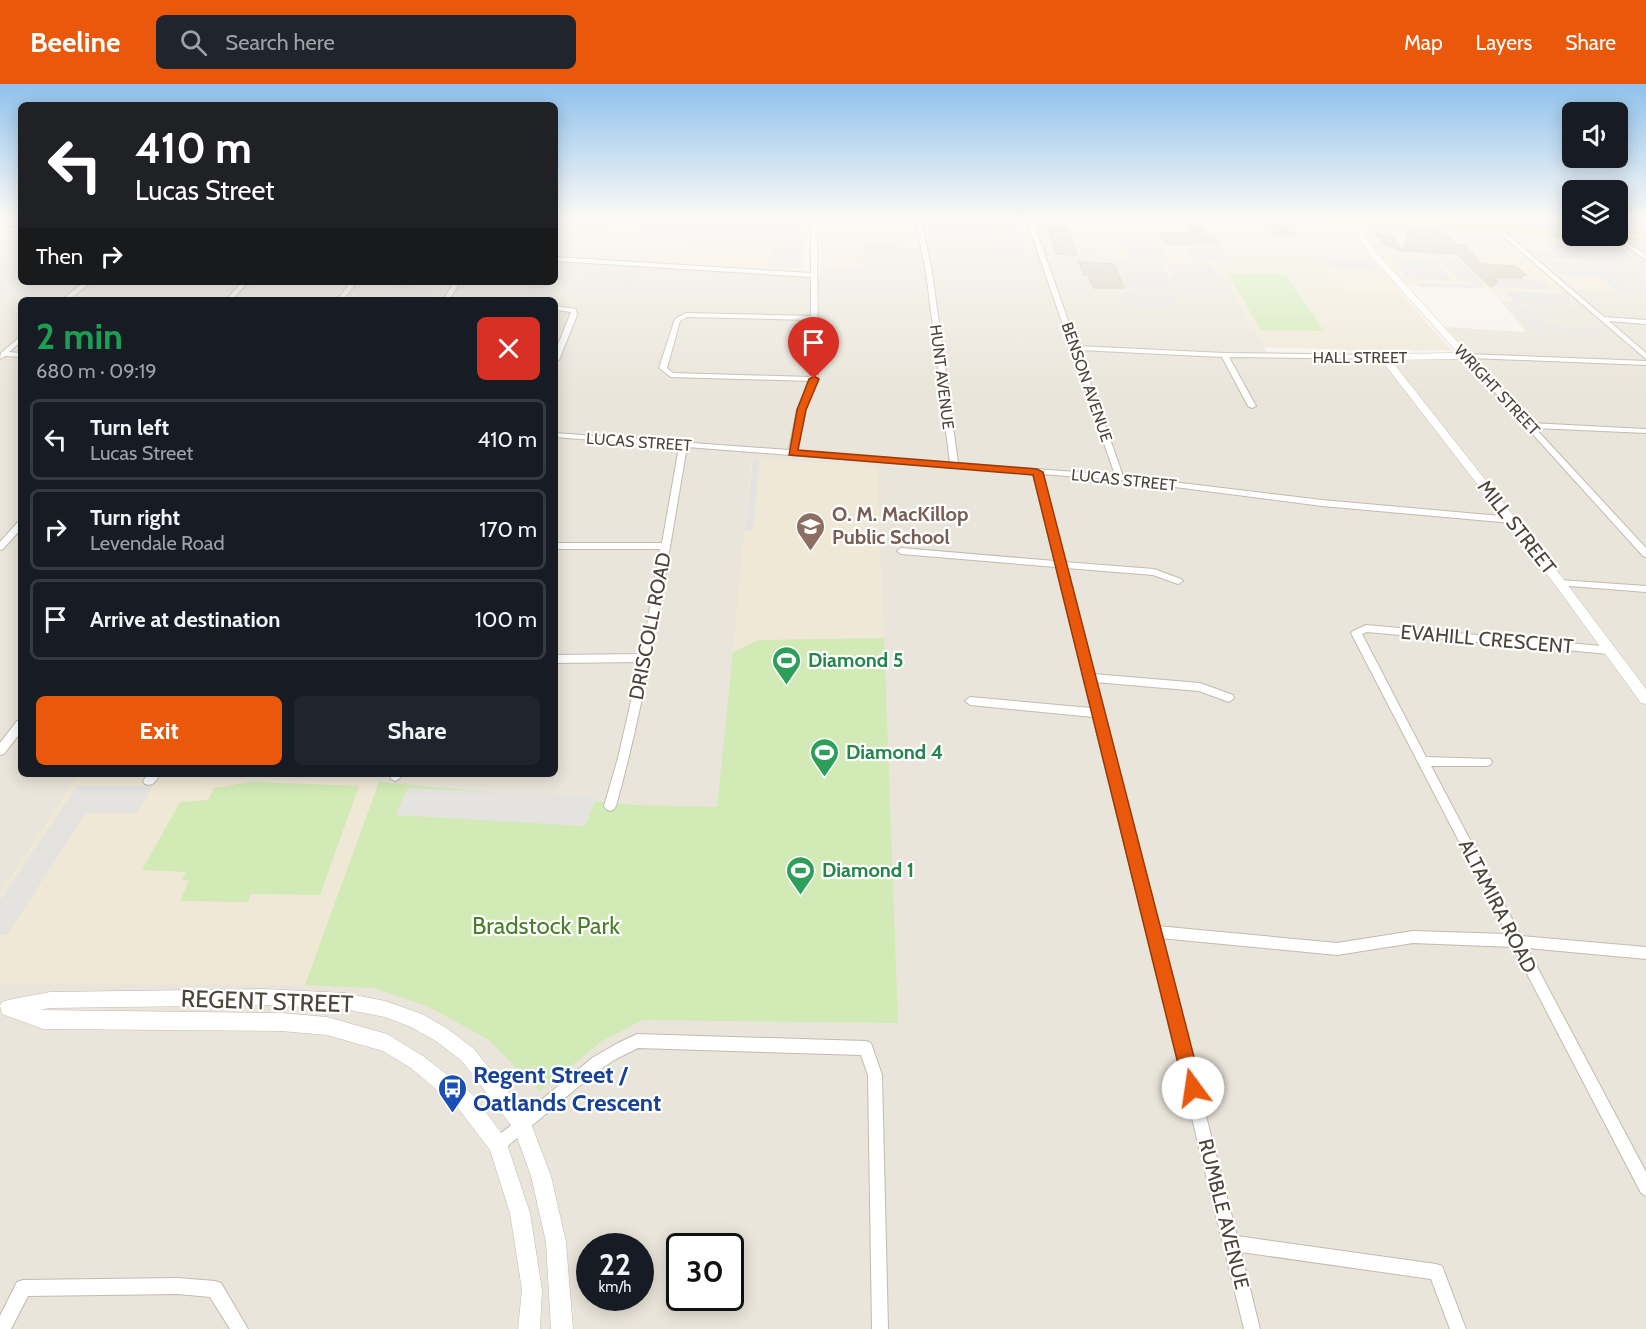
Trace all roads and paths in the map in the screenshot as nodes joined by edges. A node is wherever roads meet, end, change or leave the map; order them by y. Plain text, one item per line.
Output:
1 (815, 276) edge
2 (930, 276) edge
3 (1050, 276) edge
4 (1394, 276) edge
5 (1552, 276) edge
6 (84, 285) edge
7 (242, 285) edge
8 (352, 285) edge
9 (69, 297) edge
10 (232, 297) edge
11 (342, 297) edge
12 (558, 308) edge
13 (815, 318) junction
14 (1601, 319) junction
15 (1646, 322) edge
16 (18, 342) edge
17 (1075, 348) junction
18 (558, 353) edge
19 (2, 355) edge
20 (18, 355) edge
21 (1224, 355) junction
22 (1465, 356) junction
23 (1384, 357) junction
24 (1646, 357) edge
25 (1646, 363) edge
26 (814, 379) junction
27 (1252, 406) dead end
28 (1528, 425) junction
29 (1646, 431) edge
30 (558, 435) edge
31 (683, 446) junction
32 (792, 453) junction
33 (954, 465) junction
34 (1037, 472) junction
35 (1120, 478) junction
36 (1512, 520) junction
37 (18, 527) edge
38 (558, 546) edge
39 (666, 546) junction
40 (0, 547) edge
41 (901, 551) dead end
42 (1646, 554) edge
43 (1060, 563) junction
44 (1178, 581) dead end
45 (1560, 583) junction
46 (1646, 589) edge
47 (1366, 628) joint
48 (1609, 650) junction
49 (646, 658) junction
50 (558, 659) edge
51 (1090, 678) junction
52 (1644, 695) edge
53 (1229, 698) dead end
54 (970, 702) dead end
55 (1098, 713) junction
56 (18, 728) edge
57 (0, 751) edge
58 (1423, 761) junction
59 (1486, 762) dead end
60 (610, 806) dead end
61 (1155, 932) junction
62 (1516, 941) junction
63 (1646, 953) edge
64 (4, 1007) edge
65 (521, 1122) junction
66 (498, 1145) junction
67 (1646, 1188) edge
68 (1232, 1243) junction
69 (2, 1329) edge
70 (240, 1329) edge
71 (529, 1329) edge
72 (562, 1329) edge
73 (880, 1329) edge
74 (1252, 1329) edge
75 (1458, 1329) edge

1 - 13 street
2 - 33 street, HUNT AVENUE
3 - 17 street, BENSON AVENUE
4 - 22 street, WRIGHT STREET
5 - 14 street
6 - 9 street
7 - 10 street
8 - 11 street
12 - 18 street
13 - 26 street
13 - 26 street
14 - 15 street
14 - 24 street
16 - 19 street
17 - 21 street, HALL STREET
17 - 35 street, BENSON AVENUE
19 - 20 street
21 - 23 street, HALL STREET
21 - 27 street
22 - 23 street, HALL STREET
22 - 25 street, HALL STREET
22 - 28 street, WRIGHT STREET
23 - 36 street, MILL STREET
26 - 32 street
28 - 29 street
28 - 42 street, WRIGHT STREET
30 - 31 street, LUCAS STREET
31 - 32 street, LUCAS STREET
31 - 39 street, DRISCOLL ROAD
32 - 33 street, LUCAS STREET
33 - 34 street, LUCAS STREET
34 - 35 street, LUCAS STREET
34 - 43 street, RUMBLE AVENUE
35 - 36 street, LUCAS STREET
36 - 45 street, MILL STREET
37 - 40 street
38 - 39 street
39 - 49 street, DRISCOLL ROAD
41 - 43 street
43 - 44 street
43 - 51 street, RUMBLE AVENUE
45 - 46 street
45 - 48 street, MILL STREET
47 - 48 street, EVAHILL CRESCENT
47 - 58 street, ALTAMIRA ROAD
48 - 52 street, MILL STREET
49 - 50 street
49 - 60 street, DRISCOLL ROAD
51 - 53 street
51 - 55 street, RUMBLE AVENUE
54 - 55 street
55 - 61 street, RUMBLE AVENUE
56 - 57 street
58 - 59 street
58 - 62 street, ALTAMIRA ROAD
61 - 62 street
61 - 68 street, RUMBLE AVENUE
62 - 63 street
62 - 67 street, ALTAMIRA ROAD
64 - 65 street, REGENT STREET
64 - 66 street, REGENT STREET
65 - 66 street
65 - 72 street, REGENT STREET
65 - 73 street
66 - 71 street, REGENT STREET
68 - 74 street, RUMBLE AVENUE
68 - 75 street
69 - 70 street

